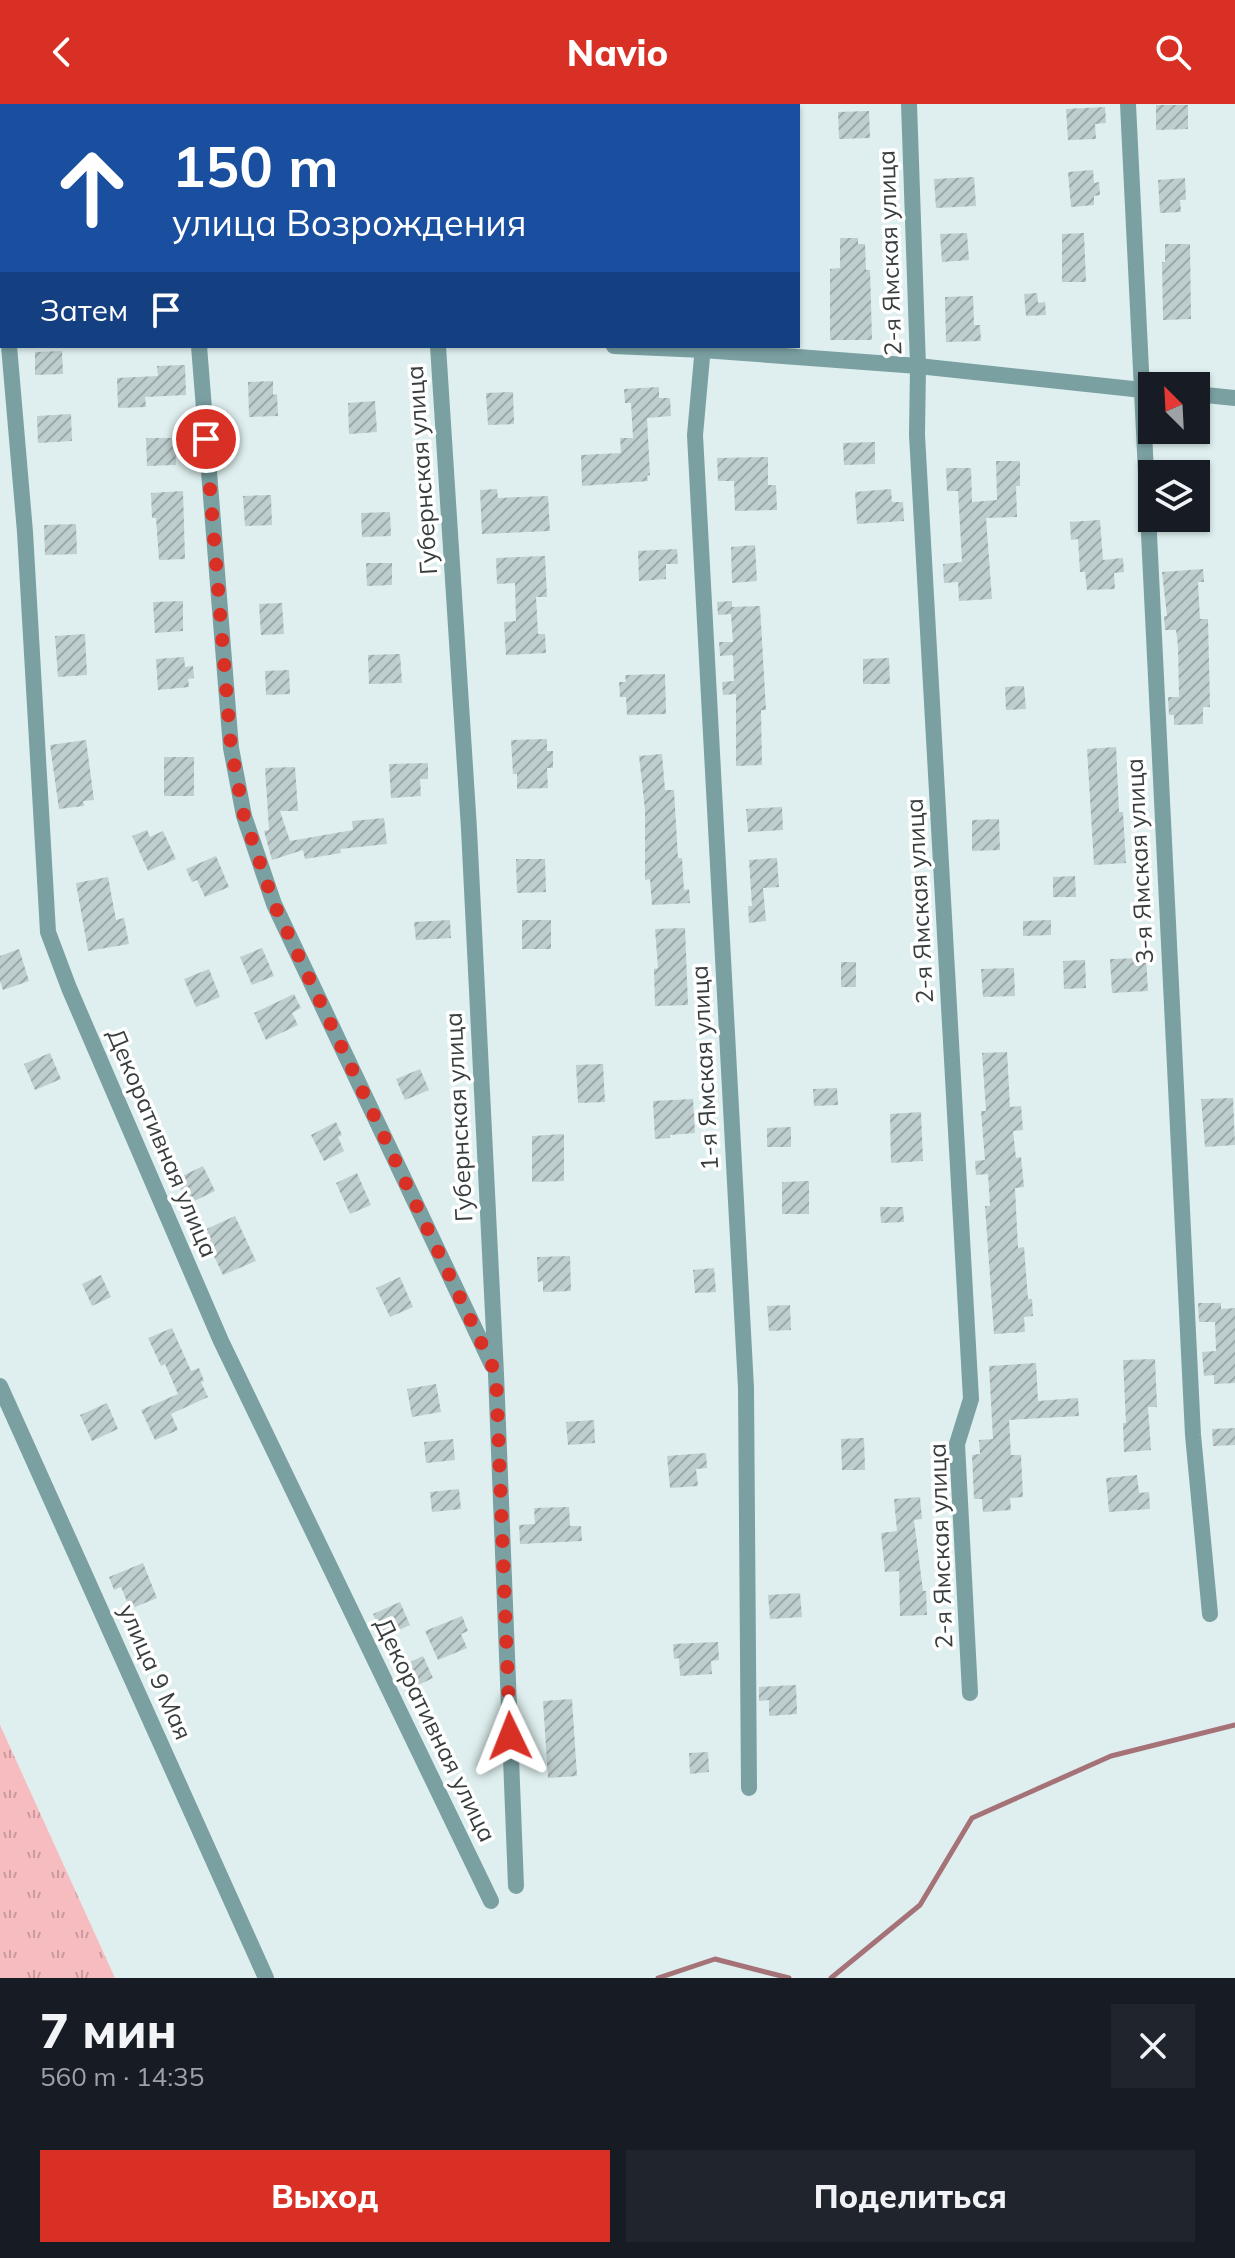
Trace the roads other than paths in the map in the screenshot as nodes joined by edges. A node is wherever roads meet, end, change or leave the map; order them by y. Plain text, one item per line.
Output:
1 (909, 104) edge
2 (1128, 104) edge
3 (9, 348) edge
4 (199, 348) edge
5 (438, 348) edge
6 (703, 348) edge
7 (918, 366) junction
8 (1145, 372) edge
9 (1138, 389) edge
10 (1210, 395) edge
11 (1235, 398) edge
12 (1148, 444) edge
13 (496, 1374) junction
14 (0, 1386) edge
15 (1210, 1614) dead end
16 (970, 1693) dead end
17 (749, 1788) dead end
18 (516, 1886) dead end
19 (491, 1901) dead end
20 (266, 1978) edge

1 - 7 street, 2-я Ямская улица
2 - 8 street, 3-я Ямская улица
3 - 19 street, Декоративная улица
4 - 13 street
5 - 13 street, Губернская улица
6 - 7 street
6 - 17 street, 1-я Ямская улица
7 - 9 street
7 - 16 street, 2-я Ямская улица
10 - 11 street
12 - 15 street, 3-я Ямская улица
13 - 18 street, Губернская улица
14 - 20 street, улица 9 Мая

